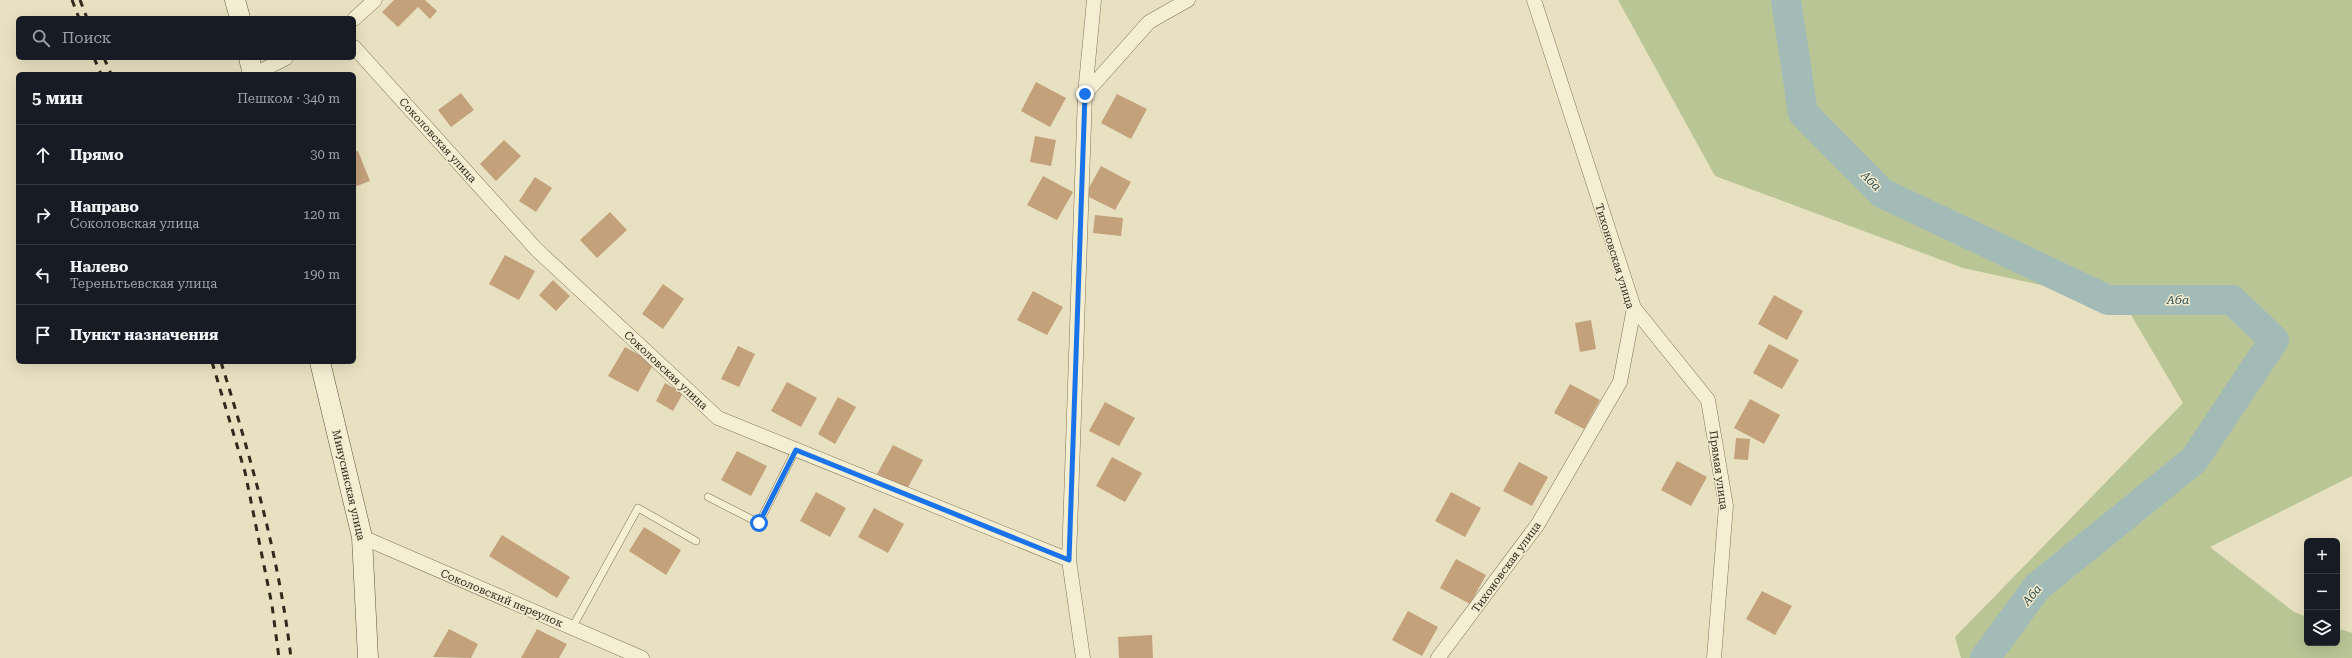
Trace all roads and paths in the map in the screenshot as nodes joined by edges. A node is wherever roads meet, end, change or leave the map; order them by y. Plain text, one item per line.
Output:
1 (236, 0) edge
2 (375, 0) edge
3 (1094, 0) edge
4 (1188, 0) edge
5 (1534, 0) edge
6 (240, 16) edge
7 (356, 17) edge
8 (356, 49) edge
9 (250, 60) edge
10 (282, 60) edge
11 (253, 72) edge
12 (258, 72) edge
13 (1085, 94) junction
14 (1634, 308) junction
15 (320, 364) edge
16 (796, 450) junction
17 (708, 497) dead end
18 (362, 538) junction
19 (696, 541) dead end
20 (1069, 560) junction
21 (572, 628) junction
22 (368, 658) edge
23 (642, 658) edge
24 (1082, 658) edge
25 (1438, 658) edge
26 (1714, 658) edge

1 - 6 main road
2 - 7 street
3 - 13 street
4 - 13 street
5 - 14 street, Тихоновская улица
8 - 16 street, Соколовская улица
9 - 11 main road
10 - 12 street
13 - 20 street
14 - 25 street, Тихоновская улица
14 - 26 street, Прямая улица
15 - 18 main road, Минусинская улица
16 - 17 lane
16 - 20 street, Соколовская улица
18 - 21 street, Соколовский переулок
18 - 22 main road, Минусинская улица
19 - 21 lane
20 - 24 street
21 - 23 street, Соколовский переулок

